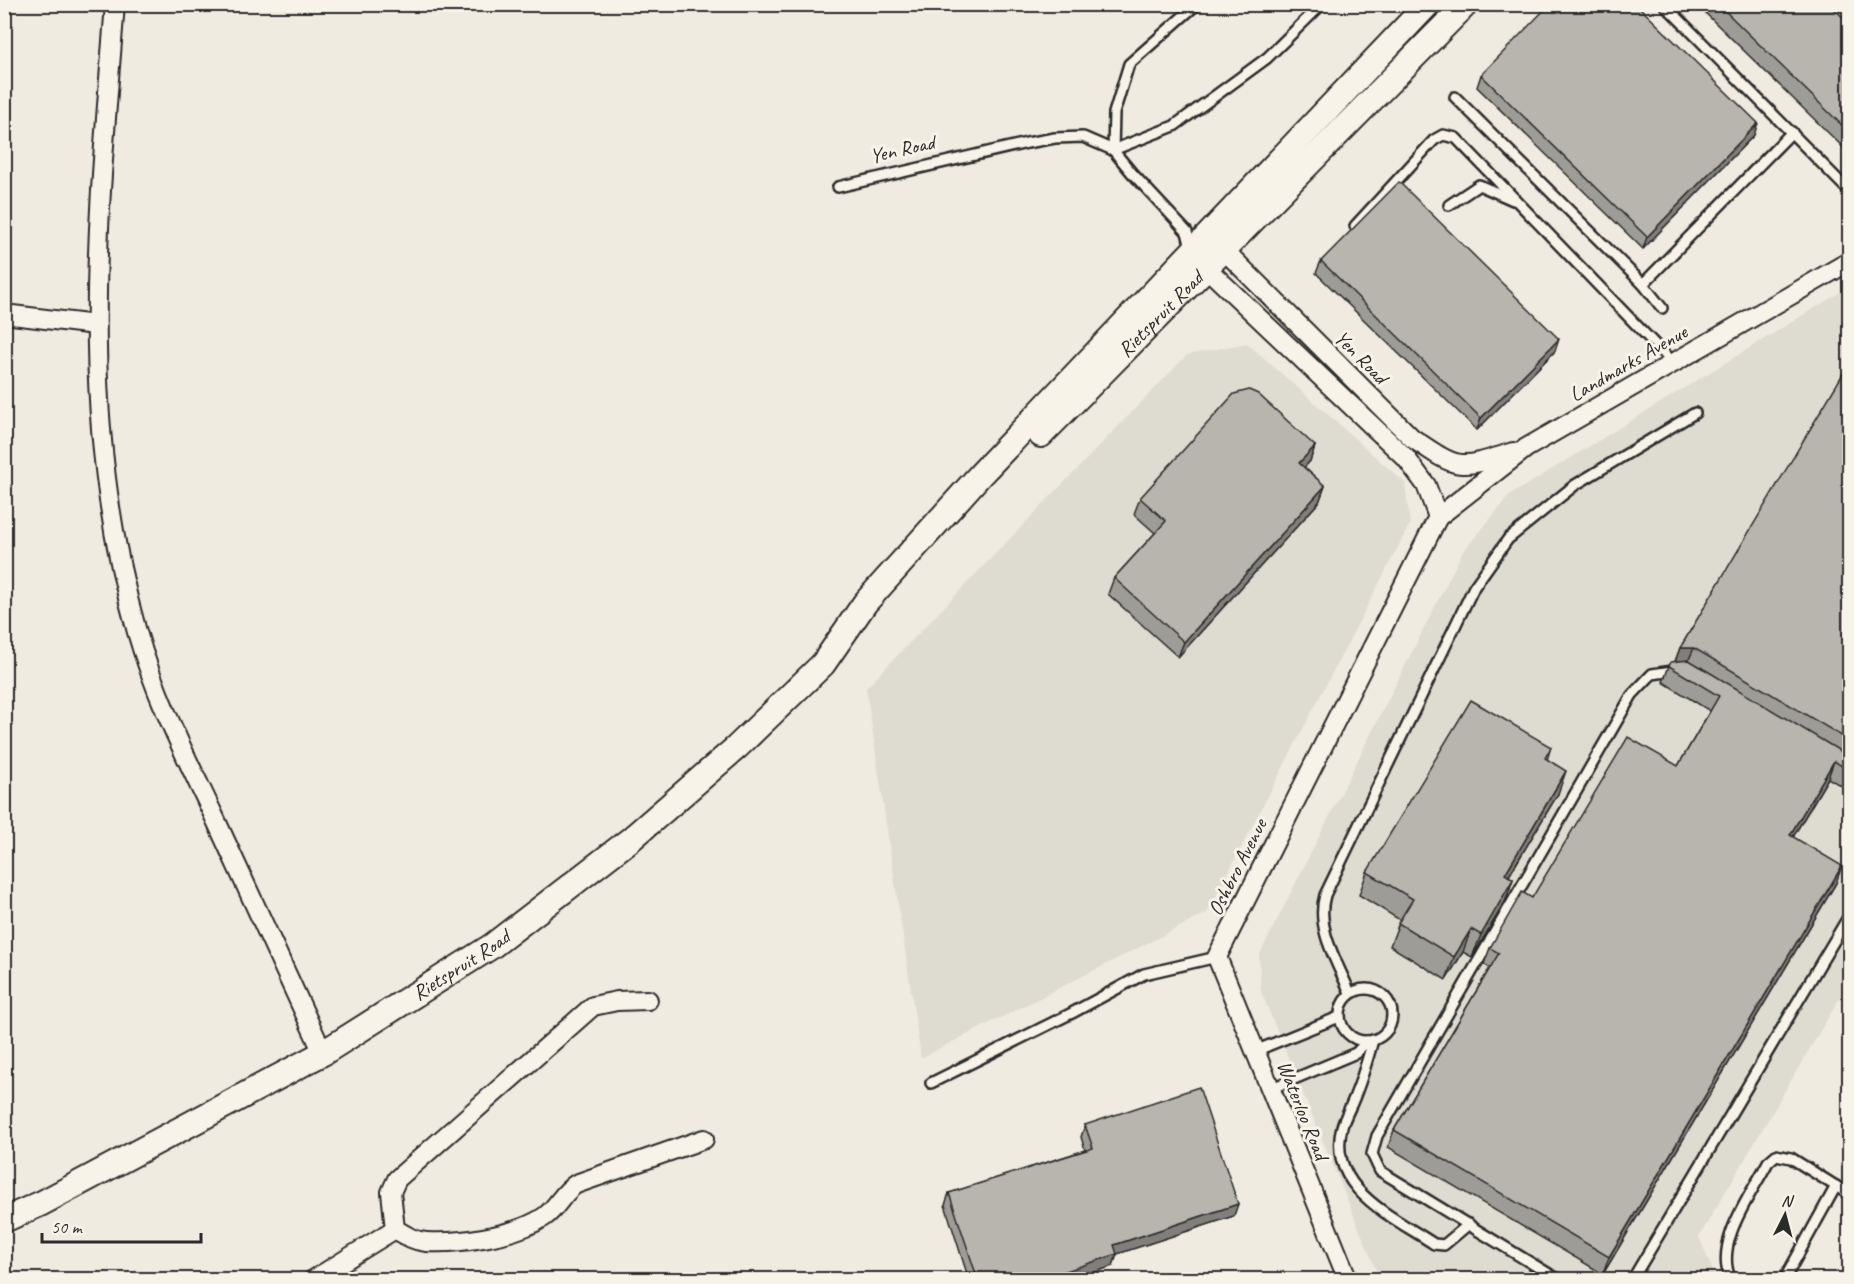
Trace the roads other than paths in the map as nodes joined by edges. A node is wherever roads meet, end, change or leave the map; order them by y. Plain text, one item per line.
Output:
1 (115, 4) edge
2 (1197, 4) edge
3 (1322, 4) edge
4 (1428, 4) edge
5 (1466, 4) edge
6 (1664, 4) edge
7 (1455, 97) dead end
8 (1792, 132) junction
9 (1113, 150) junction
10 (838, 187) dead end
11 (1850, 192) edge
12 (1518, 202) junction
13 (1449, 205) dead end
14 (1355, 226) edge
15 (1217, 243) junction
16 (1194, 251) junction
17 (1850, 261) edge
18 (1643, 284) junction
19 (1662, 308) dead end
20 (4, 314) edge
21 (96, 325) junction
22 (1673, 363) junction
23 (1695, 412) dead end
24 (1526, 448) junction
25 (1438, 517) junction
26 (1694, 676) edge
27 (1850, 914) edge
28 (1217, 957) junction
29 (1350, 993) junction
30 (648, 999) dead end
31 (1340, 1017) junction
32 (1370, 1041) junction
33 (1255, 1051) junction
34 (323, 1053) junction
35 (931, 1083) dead end
36 (1270, 1089) junction
37 (704, 1139) dead end
38 (1836, 1186) junction
39 (1850, 1195) edge
40 (4, 1220) edge
41 (1469, 1224) junction
42 (395, 1229) junction
43 (313, 1280) edge
44 (1348, 1280) edge
45 (1559, 1280) edge
46 (1632, 1280) edge
47 (1731, 1280) edge
48 (1784, 1280) edge

1 - 21 street
2 - 9 lane
3 - 9 lane
4 - 15 street, Rietspruit Road
5 - 15 street, Rietspruit Road
6 - 8 lane
7 - 18 lane
8 - 11 lane
8 - 18 lane
9 - 10 lane, Yen Road
9 - 16 lane, Yen Road
12 - 13 lane
12 - 14 lane
12 - 22 lane
15 - 16 street, Rietspruit Road
15 - 16 lane
15 - 24 street, Yen Road
16 - 25 street, Yen Road
16 - 34 street, Rietspruit Road
17 - 22 street, Landmarks Avenue
18 - 19 lane
20 - 21 street
21 - 34 street
22 - 24 street, Landmarks Avenue
23 - 29 lane
24 - 25 street, Landmarks Avenue
25 - 28 street, Oshbro Avenue
26 - 41 lane
27 - 46 lane
28 - 33 street, Waterloo Road
28 - 35 lane
29 - 31 lane
29 - 32 lane
30 - 42 street
31 - 32 lane
31 - 33 lane
32 - 36 lane
32 - 41 lane
33 - 36 street, Waterloo Road
34 - 40 street, Rietspruit Road
36 - 44 street, Waterloo Road
37 - 42 street
38 - 39 lane
38 - 47 lane
38 - 48 lane
41 - 45 lane
42 - 43 street

